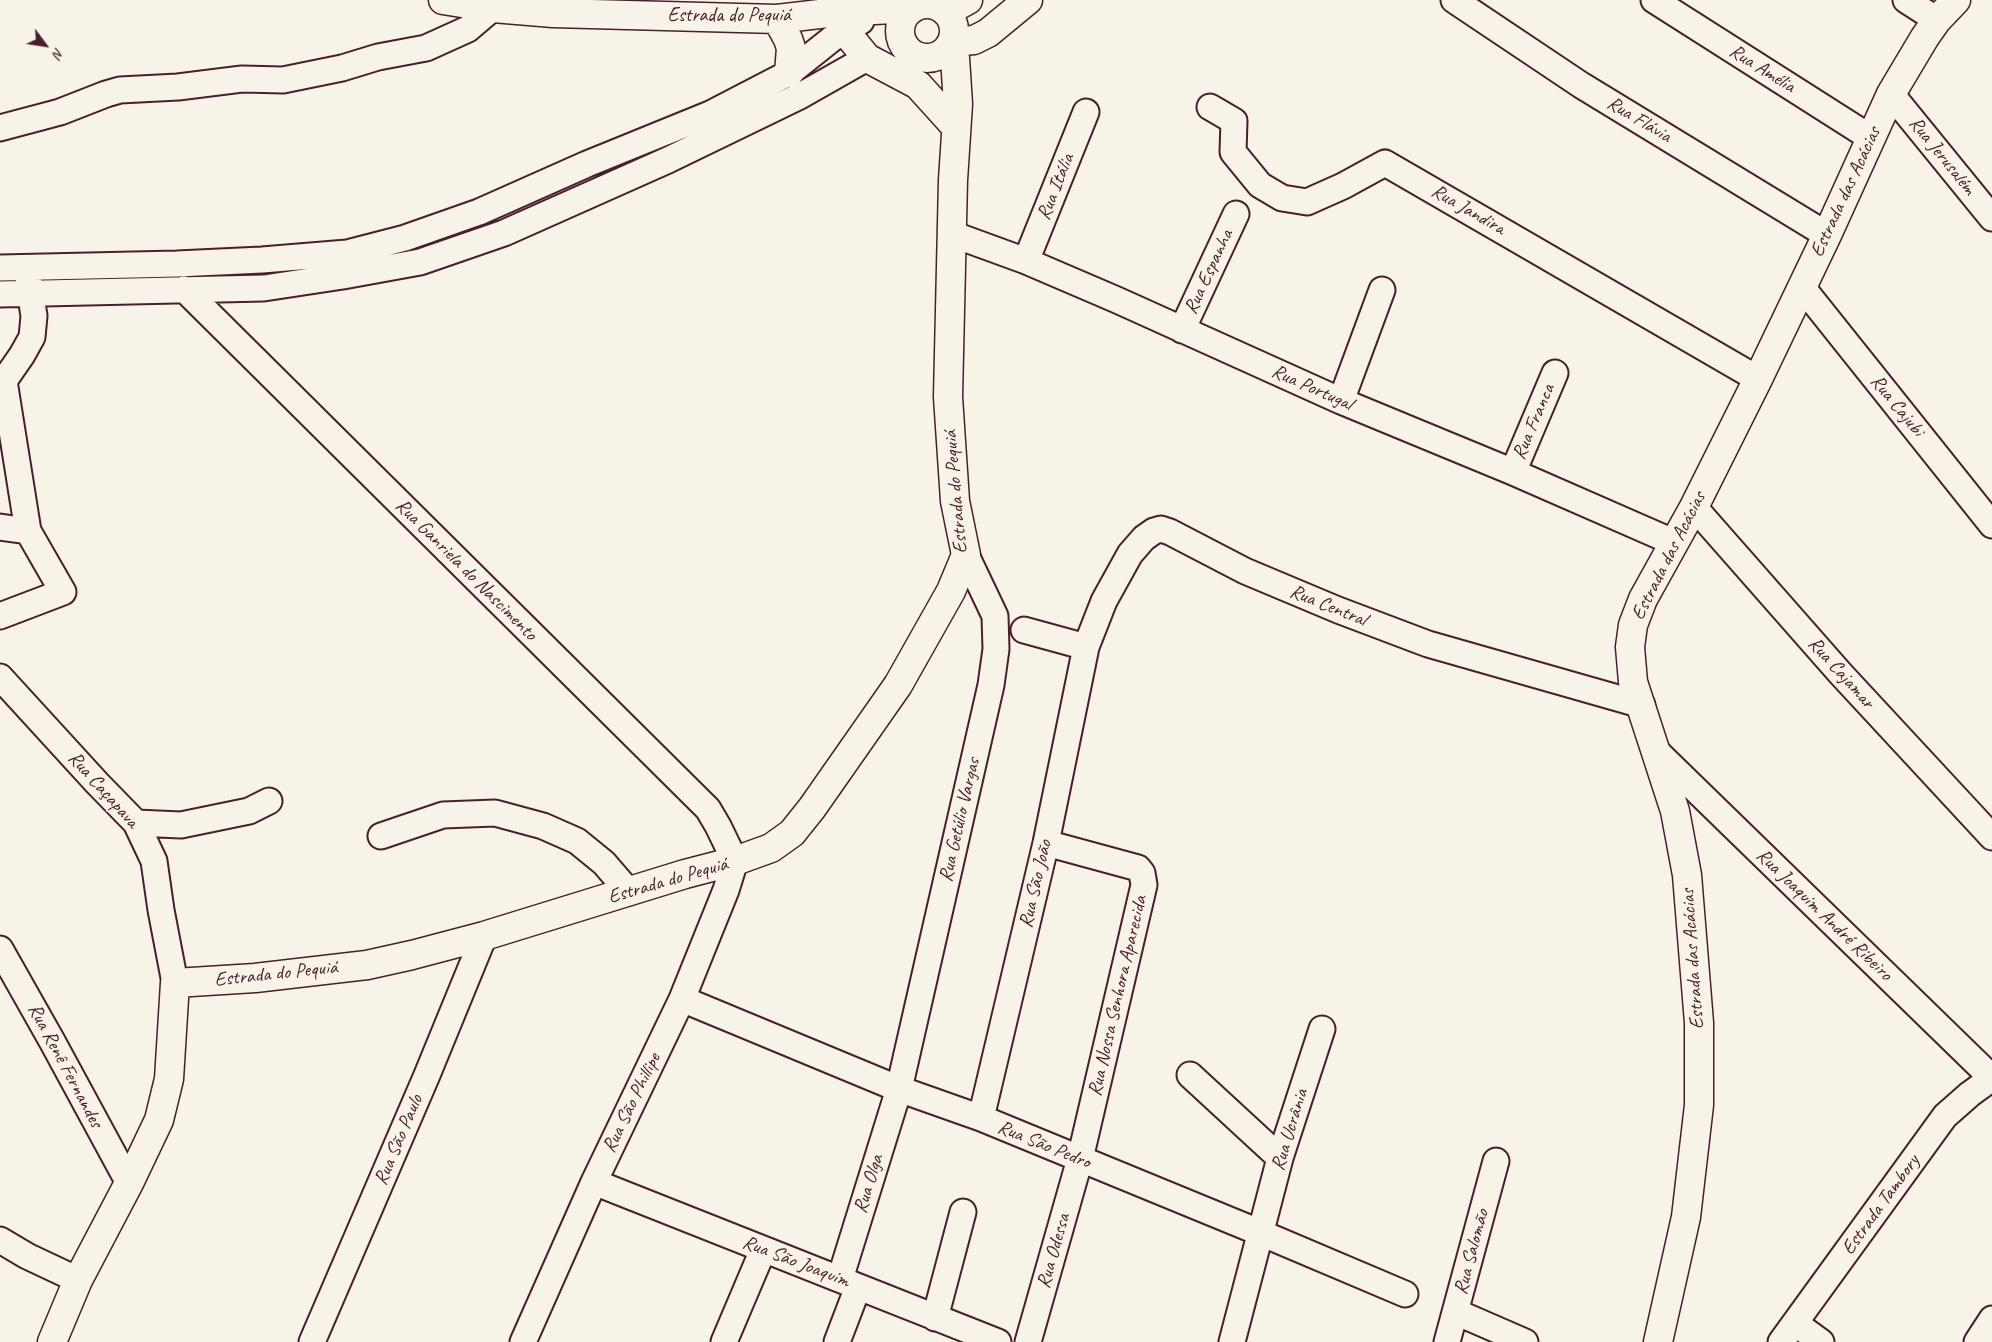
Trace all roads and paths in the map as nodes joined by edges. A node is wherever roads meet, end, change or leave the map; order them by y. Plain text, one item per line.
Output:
1 (443, 0) edge
2 (1028, 0) edge
3 (1454, 0) edge
4 (1654, 0) edge
5 (1906, 0) edge
6 (1956, 0) edge
7 (498, 4) edge
8 (941, 5) edge
9 (837, 14) edge
10 (776, 19) junction
11 (1937, 20) junction
12 (950, 45) junction
13 (908, 50) junction
14 (868, 58) junction
15 (789, 72) junction
16 (918, 85) junction
17 (1892, 94) junction
18 (1210, 106) dead end
19 (1086, 112) dead end
20 (956, 127) junction
21 (0, 128) edge
22 (1871, 138) junction
23 (623, 150) junction
24 (633, 175) junction
25 (1236, 214) dead end
26 (1992, 218) edge
27 (952, 234) junction
28 (1827, 235) junction
29 (1026, 261) junction
30 (0, 268) edge
31 (27, 268) junction
32 (1802, 288) junction
33 (184, 289) junction
34 (1382, 290) dead end
35 (0, 294) edge
36 (29, 294) junction
37 (1182, 330) junction
38 (1556, 373) dead end
39 (1758, 379) junction
40 (2, 380) edge
41 (1341, 401) junction
42 (1513, 472) junction
43 (1694, 507) junction
44 (1992, 525) edge
45 (0, 527) edge
46 (28, 531) junction
47 (1673, 542) junction
48 (966, 555) junction
49 (0, 616) edge
50 (1024, 630) dead end
51 (1086, 647) junction
52 (0, 677) edge
53 (1642, 704) junction
54 (1656, 751) junction
55 (269, 801) dead end
56 (136, 822) junction
57 (381, 836) dead end
58 (1992, 837) edge
59 (1046, 843) junction
60 (735, 861) junction
61 (629, 892) junction
62 (484, 936) junction
63 (0, 949) edge
64 (175, 983) junction
65 (682, 999) junction
66 (1322, 1029) dead end
67 (1190, 1075) dead end
68 (1992, 1078) edge
69 (899, 1089) junction
70 (981, 1118) junction
71 (1280, 1158) junction
72 (1080, 1159) junction
73 (1496, 1161) dead end
74 (594, 1182) junction
75 (129, 1183) junction
76 (963, 1212) dead end
77 (1261, 1233) junction
78 (0, 1240) edge
79 (763, 1250) junction
80 (78, 1280) junction
81 (849, 1283) junction
82 (1405, 1294) dead end
83 (1456, 1312) junction
84 (935, 1318) junction
85 (1992, 1319) edge
86 (1788, 1333) edge
87 (52, 1342) edge
88 (312, 1342) edge
89 (523, 1342) edge
90 (724, 1342) edge
91 (837, 1342) edge
92 (998, 1342) edge
93 (1028, 1342) edge
94 (1232, 1342) edge
95 (1446, 1342) edge
96 (1525, 1342) edge
97 (1658, 1342) edge
98 (1821, 1342) edge
99 (1977, 1342) edge

1 - 7 main road, Estrada do Pequiá
2 - 12 main road
3 - 28 street, Rua Flávia
4 - 22 street, Rua Amélia
5 - 11 street
6 - 11 main road, Estrada das Acácias
7 - 10 main road, Estrada do Pequiá
7 - 21 street
8 - 9 main road, Estrada do Pequiá
8 - 12 main road
8 - 13 main road
9 - 10 main road, Estrada do Pequiá
9 - 14 main road
9 - 15 street
10 - 15 main road
11 - 17 main road, Estrada das Acácias
12 - 13 main road
12 - 20 main road, Estrada do Pequiá
13 - 14 main road
13 - 16 main road
14 - 16 main road
14 - 24 street
15 - 23 street
16 - 20 main road
17 - 22 main road, Estrada das Acácias
17 - 26 street, Rua Jerusalém
18 - 39 street, Rua Jandira
19 - 29 street, Rua Itália
20 - 27 main road, Estrada do Pequiá
22 - 28 main road, Estrada das Acácias
23 - 24 street
23 - 31 street
24 - 33 street
25 - 37 street, Rua Espanha
27 - 29 street, Rua Portugal
27 - 48 main road, Estrada do Pequiá
28 - 32 main road, Estrada das Acácias
29 - 37 street, Rua Portugal
30 - 31 street
31 - 36 street
32 - 39 main road, Estrada das Acácias
32 - 44 street, Rua Cajubi
33 - 36 street
33 - 60 street, Rua Ganriela do Nascimento
34 - 41 street
35 - 36 street
36 - 40 street
37 - 41 street, Rua Portugal
38 - 42 street, Rua Franca
39 - 43 main road, Estrada das Acácias
40 - 46 street
41 - 42 street, Rua Portugal
42 - 47 street, Rua Portugal
43 - 47 main road, Estrada das Acácias
43 - 58 street, Rua Cajamar
45 - 46 street
46 - 49 street
47 - 53 main road, Estrada das Acácias
48 - 60 main road, Estrada do Pequiá
48 - 69 street, Rua Getúlio Vargas
50 - 51 street
51 - 53 street, Rua Central
51 - 59 street, Rua São João
52 - 56 street, Rua Caçapava
53 - 54 main road, Estrada das Acácias
54 - 68 street, Rua Joaquim André Ribeiro
54 - 97 main road, Estrada das Acácias
55 - 56 street
56 - 64 street, Rua Caçapava
57 - 61 street
59 - 70 street, Rua São João
59 - 72 street, Rua Nossa Senhora Aparecida
60 - 61 main road, Estrada do Pequiá
60 - 65 street, Rua São Phillipe
61 - 62 main road, Estrada do Pequiá
62 - 64 main road, Estrada do Pequiá
62 - 88 street, Rua São Paulo
63 - 75 street, Rua Renê Fernandes
64 - 75 main road
65 - 69 street, Rua São Pedro
65 - 74 street, Rua São Phillipe
66 - 71 street, Rua Ucrânia
67 - 71 street
68 - 86 street, Estrada Tambory
69 - 70 street, Rua São Pedro
69 - 81 street, Rua Olga
70 - 72 street, Rua São Pedro
71 - 77 street, Rua Ucrânia
72 - 77 street, Rua São Pedro
72 - 93 street, Rua Odessa
73 - 83 street, Rua Salomão
74 - 79 street, Rua São Joaquim
74 - 89 street, Rua São Phillipe
75 - 80 main road
76 - 84 street
77 - 82 street, Rua São Pedro
77 - 94 street, Rua Ucrânia
78 - 80 street
79 - 81 street, Rua São Joaquim
79 - 90 street
80 - 87 main road
81 - 84 street, Rua São Joaquim
81 - 91 street, Rua Olga
83 - 95 street, Rua Salomão
83 - 96 street
84 - 92 street, Rua São Joaquim
85 - 99 street
86 - 98 street

